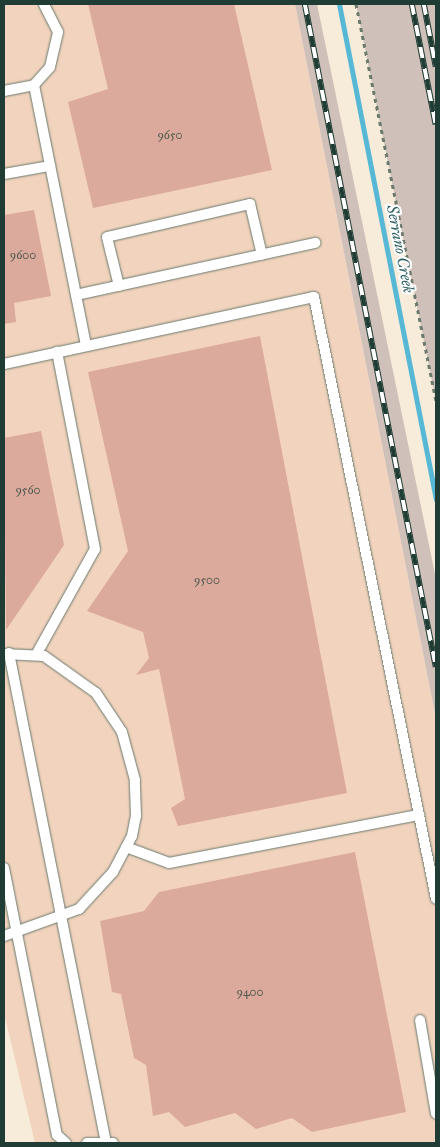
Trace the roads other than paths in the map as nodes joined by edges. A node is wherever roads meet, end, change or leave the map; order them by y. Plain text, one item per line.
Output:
1 (44, 4) edge
2 (34, 85) junction
3 (4, 91) edge
4 (50, 166) junction
5 (4, 174) edge
6 (314, 243) dead end
7 (262, 255) junction
8 (119, 286) junction
9 (76, 295) junction
10 (86, 346) junction
11 (57, 352) junction
12 (4, 364) edge
13 (6, 653) edge
14 (36, 655) junction
15 (419, 815) junction
16 (126, 847) junction
17 (4, 868) edge
18 (436, 899) edge
19 (59, 918) junction
20 (16, 932) junction
21 (4, 936) edge
22 (420, 1020) dead end
23 (436, 1114) edge
24 (66, 1143) edge
25 (86, 1143) edge
26 (110, 1143) edge

1 - 2 lane
2 - 3 lane
2 - 4 lane
4 - 5 lane
4 - 9 lane
6 - 7 lane
7 - 8 lane
7 - 8 lane
8 - 9 lane
9 - 10 lane
10 - 11 lane
10 - 15 lane
11 - 12 lane
11 - 14 lane
13 - 14 lane
13 - 19 lane
14 - 16 lane
15 - 16 lane
15 - 18 lane
16 - 19 lane
17 - 20 lane
19 - 20 lane
19 - 26 lane
20 - 21 lane
20 - 24 lane
22 - 23 lane
25 - 26 lane

